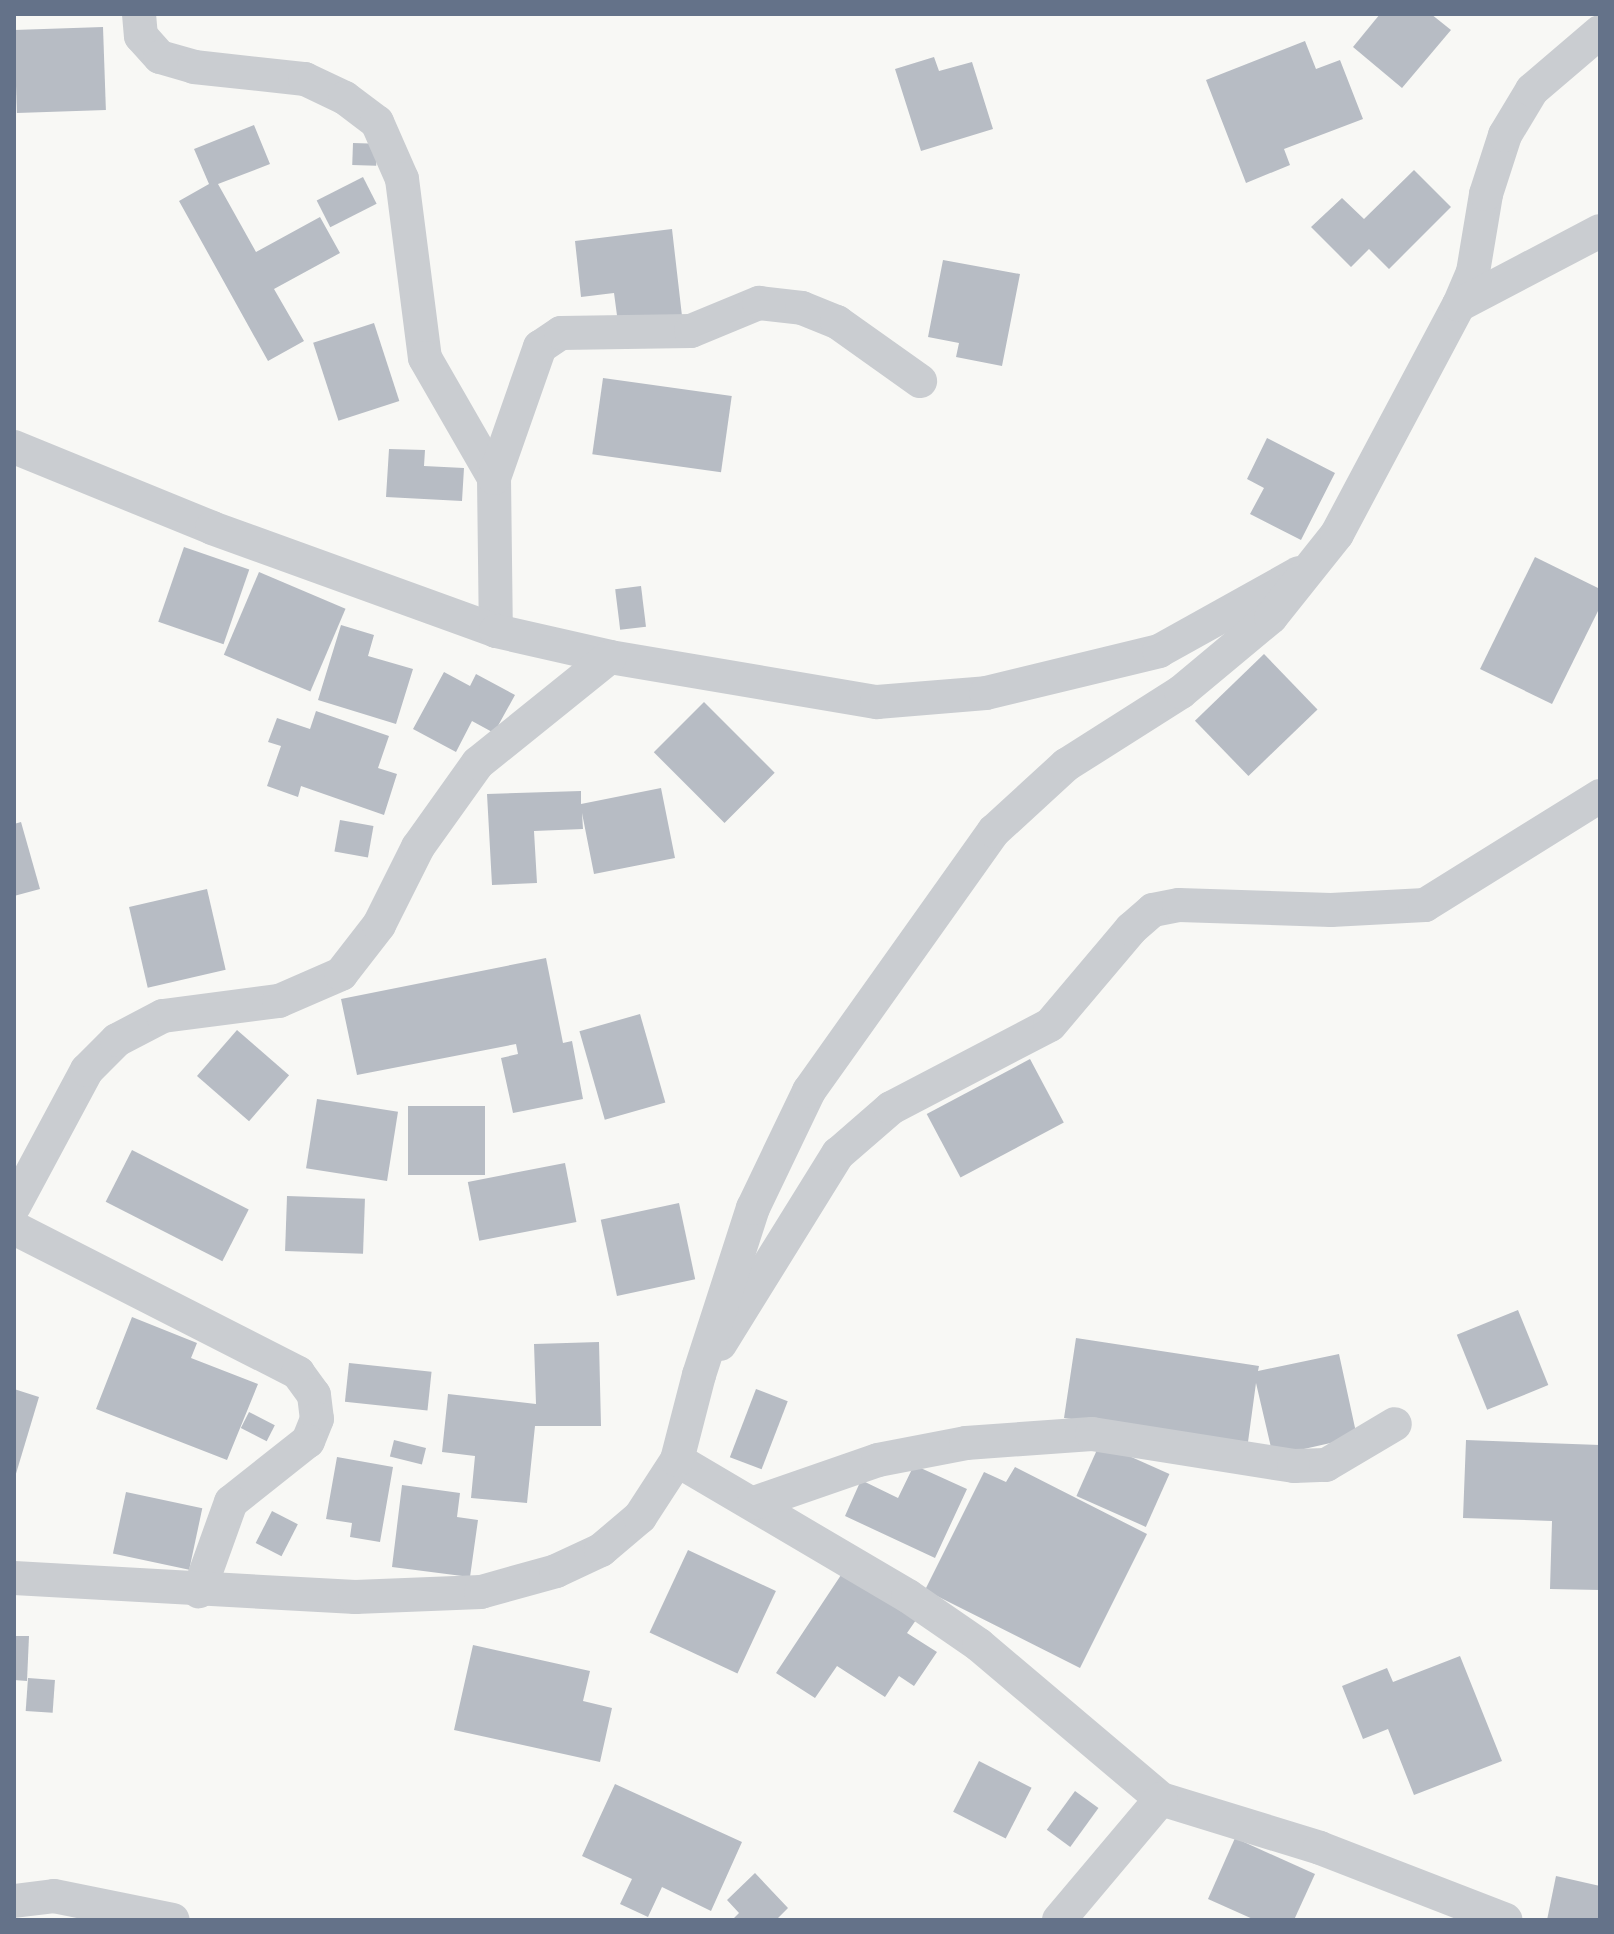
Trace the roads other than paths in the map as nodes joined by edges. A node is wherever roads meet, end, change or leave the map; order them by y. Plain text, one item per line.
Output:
1 (139, 14) edge
2 (1600, 32) edge
3 (1600, 231) edge
4 (1459, 305) junction
5 (920, 381) dead end
6 (14, 447) edge
7 (494, 478) junction
8 (1337, 534) junction
9 (496, 631) junction
10 (610, 657) junction
11 (1600, 796) edge
12 (14, 1206) edge
13 (14, 1228) edge
14 (699, 1375) junction
15 (1395, 1424) dead end
16 (677, 1460) junction
17 (754, 1503) junction
18 (14, 1578) edge
19 (199, 1591) junction
20 (1161, 1799) junction
21 (14, 1901) edge
22 (173, 1920) edge
23 (1059, 1920) edge
24 (1506, 1920) edge

1 - 7 street
2 - 4 street
3 - 4 street
4 - 8 street
5 - 7 street
6 - 9 street
7 - 9 street
8 - 10 street
8 - 14 street
9 - 10 street
10 - 12 street
11 - 14 street
13 - 19 street
14 - 16 street
15 - 17 street
16 - 17 street
16 - 19 street
17 - 20 street
18 - 19 street
20 - 23 street
20 - 24 street
21 - 22 street

